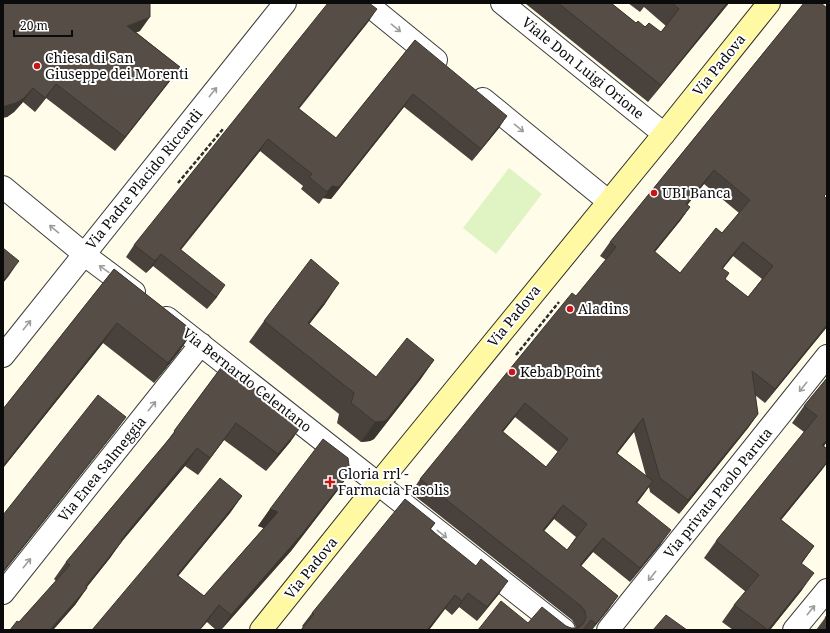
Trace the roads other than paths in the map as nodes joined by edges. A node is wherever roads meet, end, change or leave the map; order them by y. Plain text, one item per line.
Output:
1 (284, 3) edge
2 (366, 3) edge
3 (502, 3) edge
4 (769, 3) edge
5 (664, 134) junction
6 (3, 187) edge
7 (608, 201) junction
8 (84, 254) junction
9 (201, 344) junction
10 (3, 356) edge
11 (827, 356) edge
12 (378, 484) junction
13 (827, 590) edge
14 (3, 593) edge
15 (261, 630) edge
16 (564, 630) edge
17 (608, 630) edge
18 (794, 630) edge

8 -> 1 street, Via Padre Placido Riccardi
2 -> 7 street
3 - 5 street, Viale Don Luigi Orione
4 - 5 street, Via Padova
5 - 7 street, Via Padova
8 -> 6 street, Via Bernardo Celentano
7 - 12 street, Via Padova
9 -> 8 street, Via Bernardo Celentano
10 -> 8 street, Via Padre Placido Riccardi
9 - 12 street, Via Bernardo Celentano
14 -> 9 street, Via Enea Salmeggia
11 -> 17 street, Via privata Paolo Paruta
12 - 15 street, Via Padova
12 -> 16 street, Via Bernardo Celentano
18 -> 13 street

